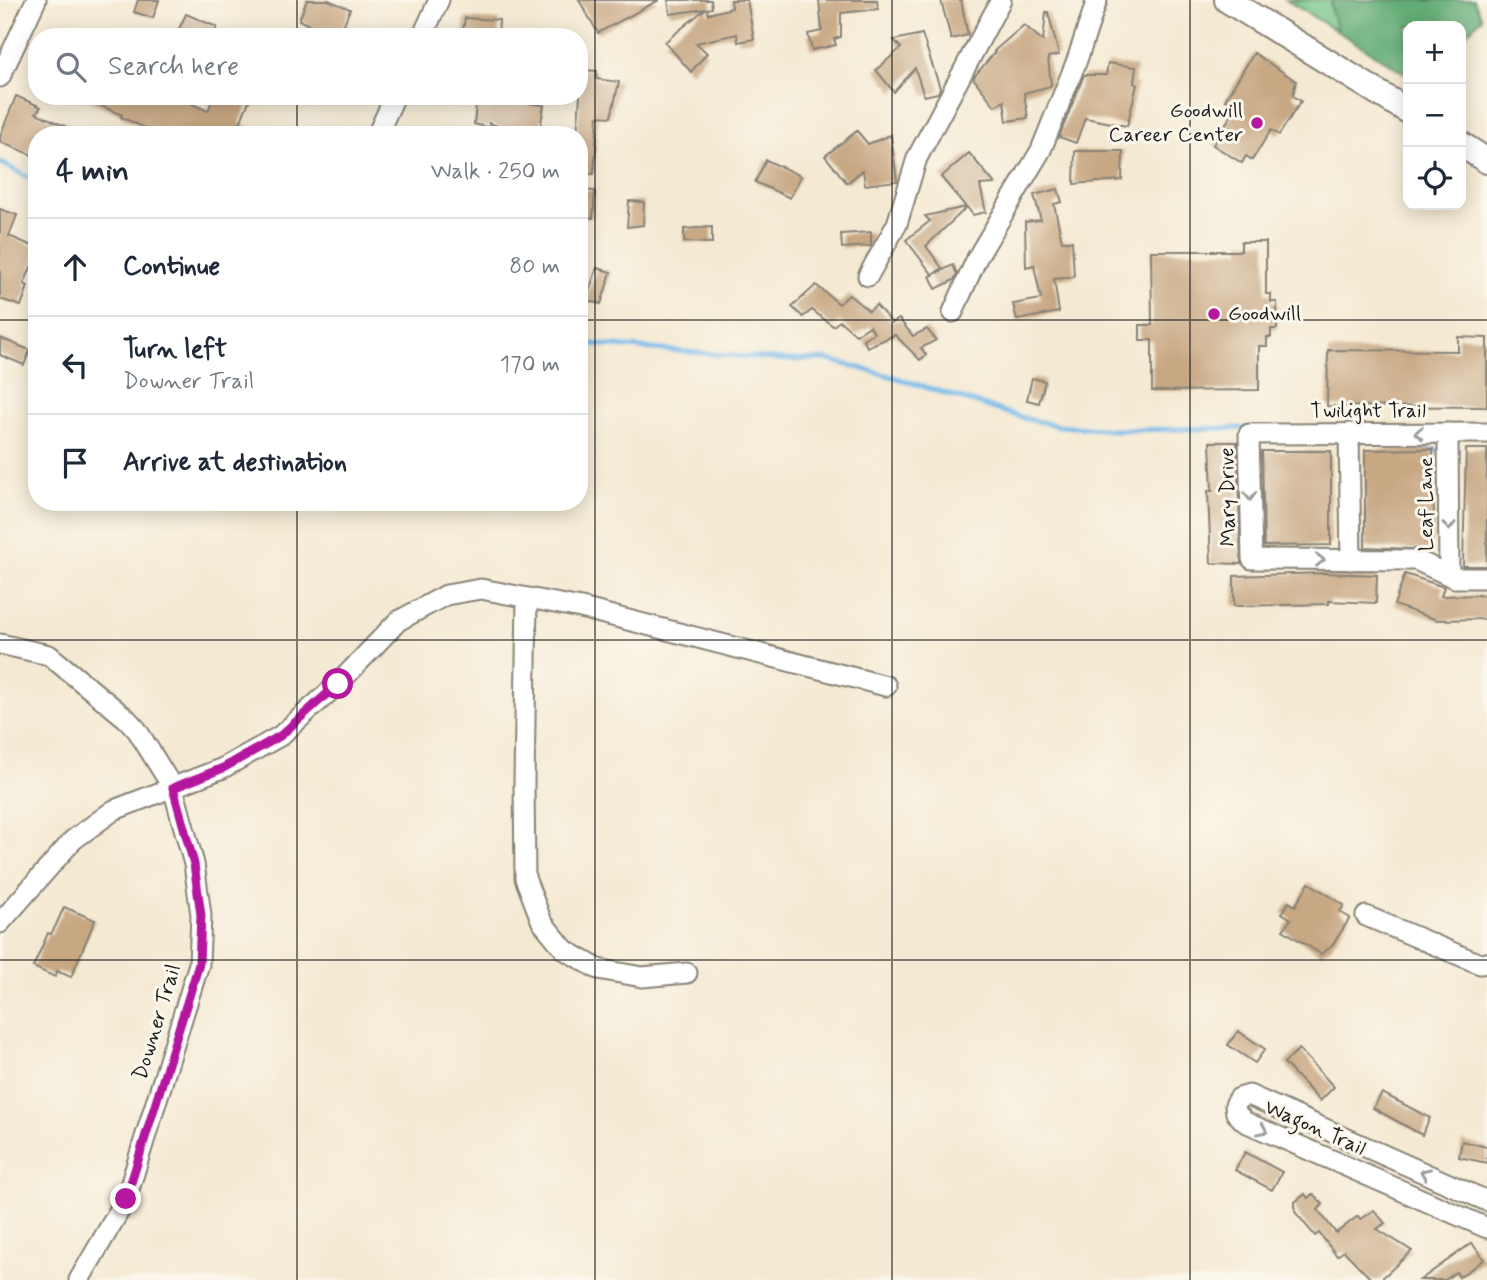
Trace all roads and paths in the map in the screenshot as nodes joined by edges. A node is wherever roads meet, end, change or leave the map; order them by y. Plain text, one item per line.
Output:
1 (36, 0) edge
2 (439, 0) edge
3 (1001, 0) edge
4 (1097, 0) edge
5 (1227, 0) edge
6 (426, 28) edge
7 (0, 77) edge
8 (391, 105) edge
9 (1403, 108) edge
10 (381, 126) edge
11 (1466, 147) edge
12 (1487, 161) edge
13 (868, 276) dead end
14 (953, 312) dead end
15 (1349, 433) junction
16 (1448, 433) junction
17 (1487, 433) edge
18 (1249, 434) joint
19 (1351, 560) junction
20 (1449, 575) junction
21 (1487, 578) edge
22 (527, 599) junction
23 (0, 644) edge
24 (886, 686) dead end
25 (173, 788) junction
26 (1366, 916) dead end
27 (0, 923) edge
28 (1487, 963) edge
29 (687, 973) dead end
30 (1487, 1200) edge
31 (1487, 1228) edge
32 (79, 1280) edge

1 - 7 street
2 - 6 street
3 - 13 street
4 - 14 street
5 - 9 main road
8 - 10 street
11 - 12 main road
16 -> 15 street, Twilight Trail
15 - 18 street, Twilight Trail
15 - 19 street
16 - 17 street, Twilight Trail
16 -> 20 street, Leaf Lane
18 -> 19 street, Mary Drive
19 - 20 street
20 - 21 street
22 - 24 street
22 - 25 street
22 - 29 street
23 - 25 street, Downer Trail
25 - 27 street
25 - 32 street, Downer Trail
26 - 28 street
30 -> 31 street, Wagon Trail

